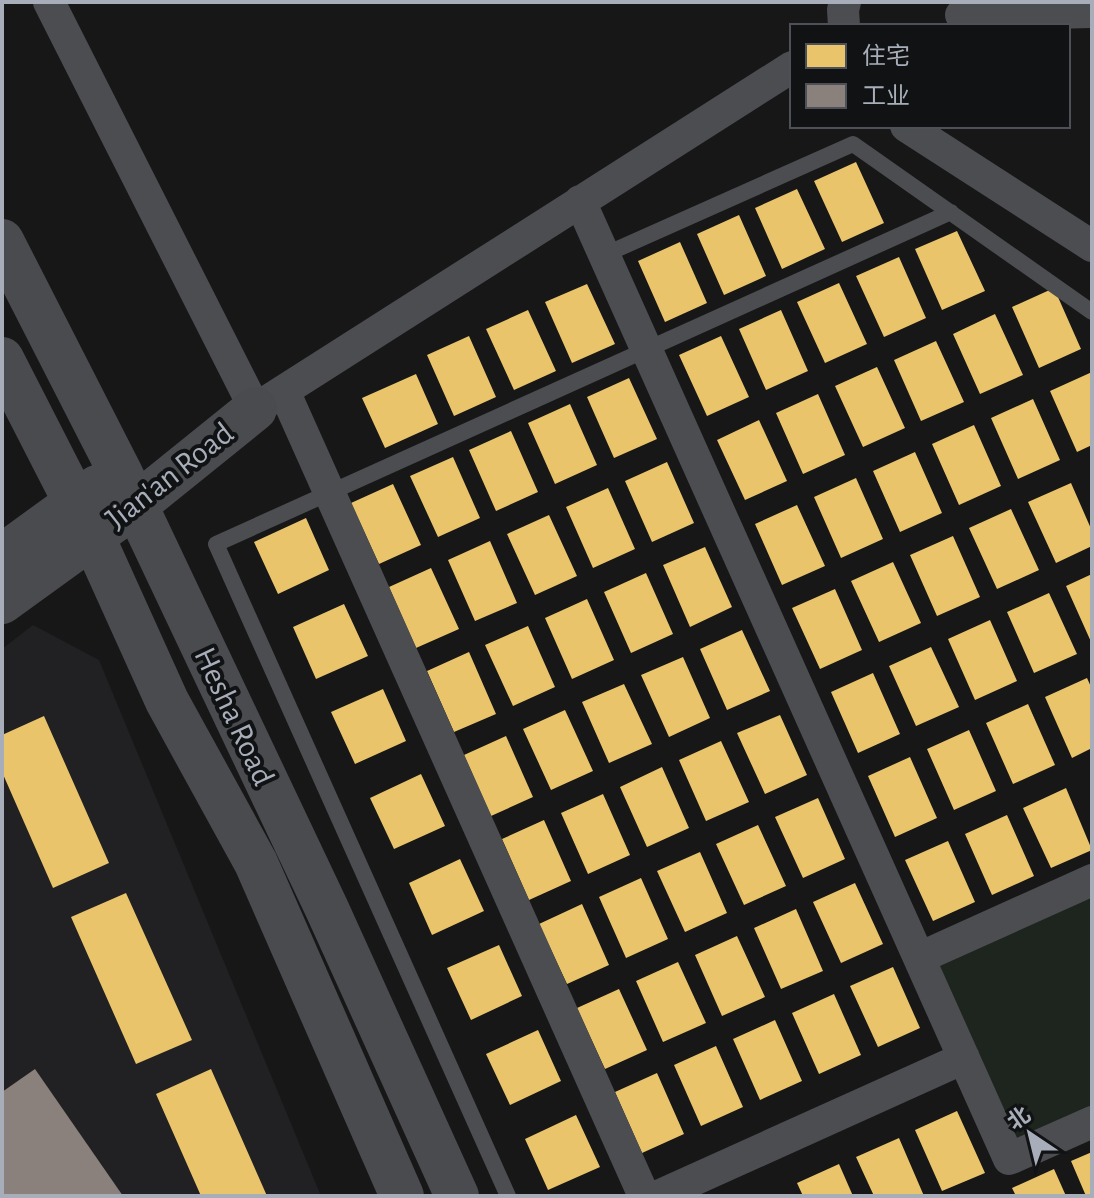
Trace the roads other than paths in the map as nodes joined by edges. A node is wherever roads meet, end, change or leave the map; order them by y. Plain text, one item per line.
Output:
1 (49, 2) edge
2 (845, 2) edge
3 (1092, 12) edge
4 (960, 14) edge
5 (844, 24) edge
6 (790, 68) edge
7 (909, 128) edge
8 (580, 201) junction
9 (951, 212) junction
10 (2, 241) edge
11 (1092, 246) edge
12 (604, 255) junction
13 (1092, 312) edge
14 (647, 350) junction
15 (2, 359) edge
16 (269, 400) junction
17 (128, 489) junction
18 (329, 493) junction
19 (83, 519) junction
20 (2, 556) edge
21 (2, 602) edge
22 (1092, 880) edge
23 (919, 958) junction
24 (964, 1058) junction
25 (1092, 1122) edge
26 (402, 1196) edge
27 (457, 1196) edge
28 (508, 1196) edge
29 (644, 1196) edge
30 (658, 1196) edge

1 - 16 street
2 - 5 street
3 - 4 street
6 - 8 street
7 - 11 street
8 - 12 street
8 - 16 street
9 - 12 lane
9 - 13 lane
9 - 14 lane
10 - 17 main road, Hesha Road
12 - 14 street
14 - 18 lane
14 - 23 street
15 - 19 main road, Hesha Road
16 - 17 main road, Jian'an Road
16 - 18 street
17 - 19 main road, Jian'an Road
17 - 27 main road, Hesha Road
18 - 28 lane
18 - 29 street
19 - 20 main road, Jian'an Road
19 - 21 main road, Jian'an Road
19 - 26 main road, Hesha Road
22 - 23 street
23 - 24 street
24 - 25 street
24 - 30 street

